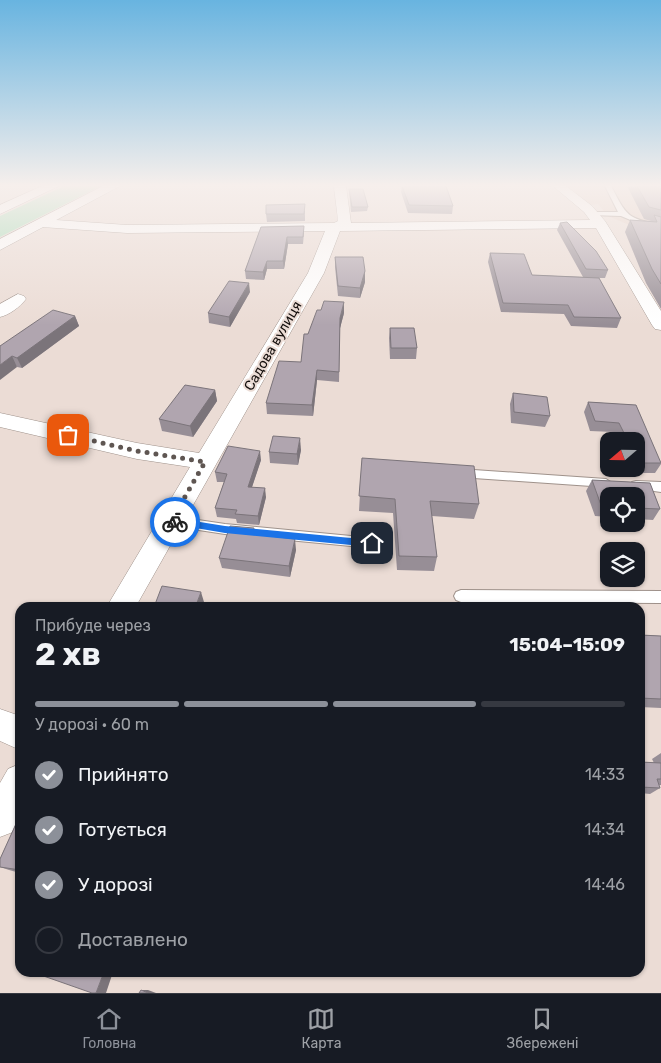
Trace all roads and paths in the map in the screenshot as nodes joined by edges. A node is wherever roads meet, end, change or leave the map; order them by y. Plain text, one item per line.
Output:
1 (23, 232) edge
2 (331, 232) edge
3 (604, 232) edge
4 (0, 244) edge
5 (18, 299) dead end
6 (0, 312) edge
7 (659, 318) edge
8 (0, 420) edge
9 (205, 462) junction
10 (449, 472) edge
11 (661, 487) edge
12 (171, 521) junction
13 (372, 543) dead end
14 (461, 596) dead end
15 (661, 597) edge
16 (124, 602) edge
17 (0, 725) edge
18 (15, 731) edge
19 (15, 790) edge
20 (0, 819) edge

1 - 4 highway
2 - 9 street, Садова вулиця
3 - 7 street
5 - 6 street
8 - 9 street
9 - 12 street, Садова вулиця
10 - 11 lane
12 - 13 lane
12 - 16 street, Садова вулиця
14 - 15 lane
17 - 18 street
19 - 20 street

